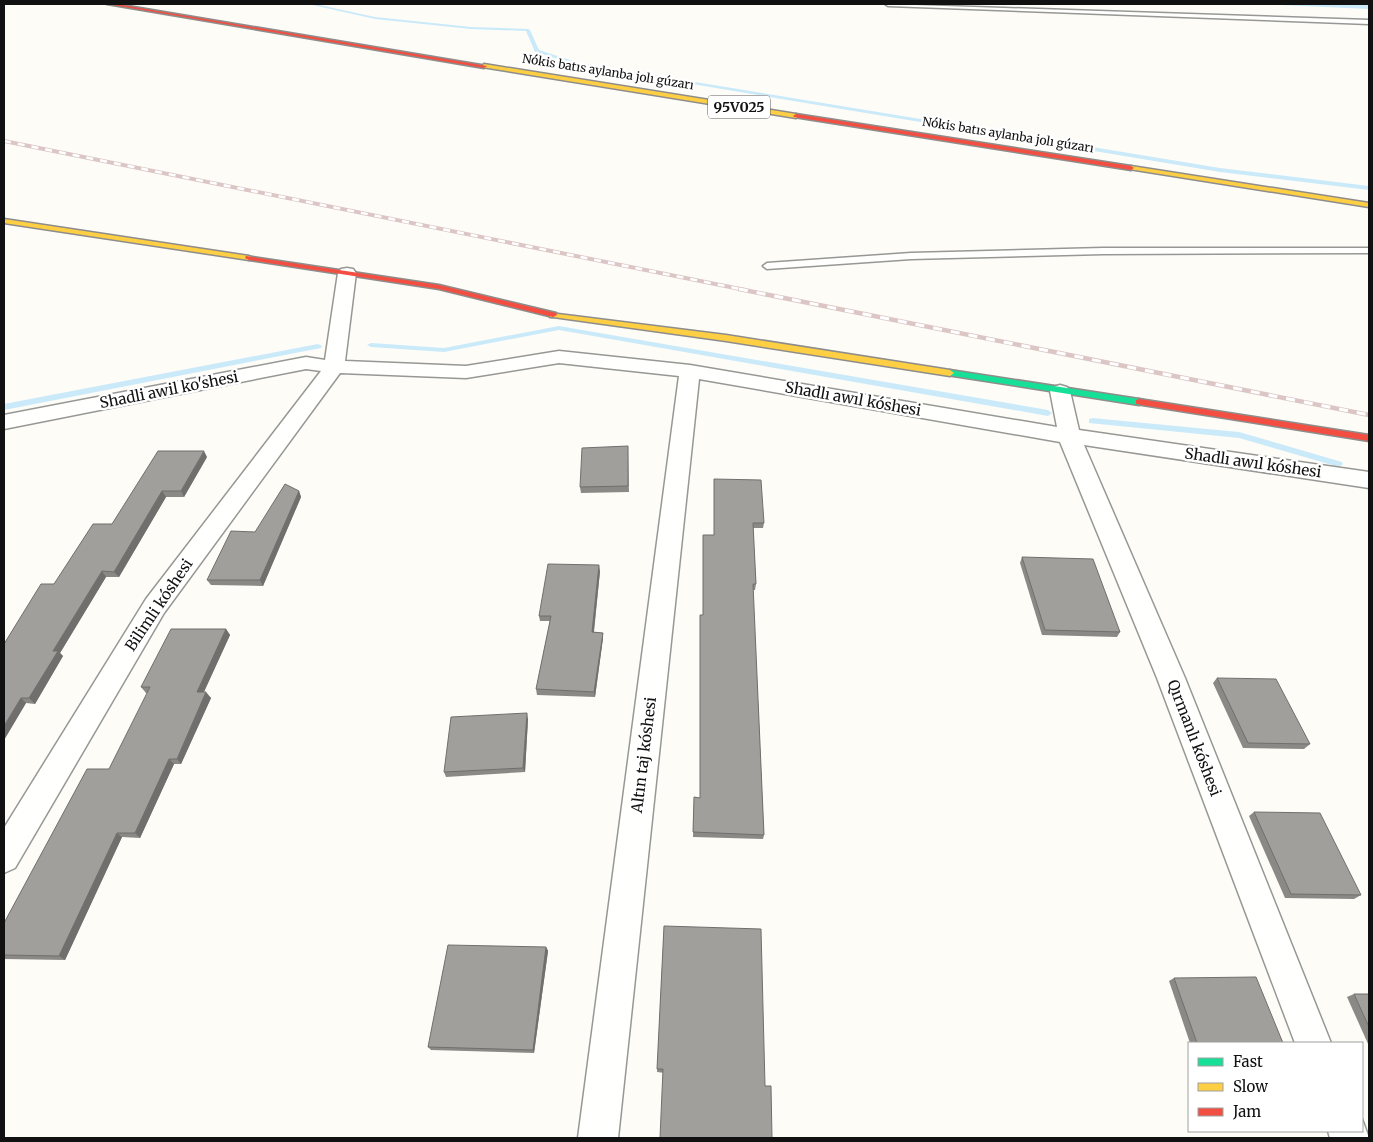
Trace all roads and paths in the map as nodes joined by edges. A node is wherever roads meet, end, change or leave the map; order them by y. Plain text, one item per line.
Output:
1 (109, 4) edge
2 (888, 4) edge
3 (1369, 22) edge
4 (1369, 205) edge
5 (4, 221) edge
6 (1369, 251) edge
7 (767, 266) dead end
8 (346, 273) junction
9 (334, 367) junction
10 (690, 371) junction
11 (1060, 391) junction
12 (4, 422) edge
13 (1069, 436) junction
14 (1369, 438) edge
15 (1369, 480) edge
16 (4, 857) edge
17 (1313, 1042) edge
18 (598, 1138) edge

1 - 4 main road, Nókis batıs aylanba jolı gúzarı / 95V025
2 - 3 lane
5 - 8 main road
6 - 7 lane
8 - 9 street
8 - 11 main road
9 - 10 street, Shadlı awıl kóshesi
9 - 12 street, Shadli awil ko'shesi
9 - 16 street, Bilimli kóshesi
10 - 13 street, Shadlı awıl kóshesi
10 - 18 street, Altın taj kóshesi
11 - 13 street, Qırmanlı kóshesi
11 - 14 main road
13 - 15 street, Shadlı awıl kóshesi
13 - 17 street, Qırmanlı kóshesi

